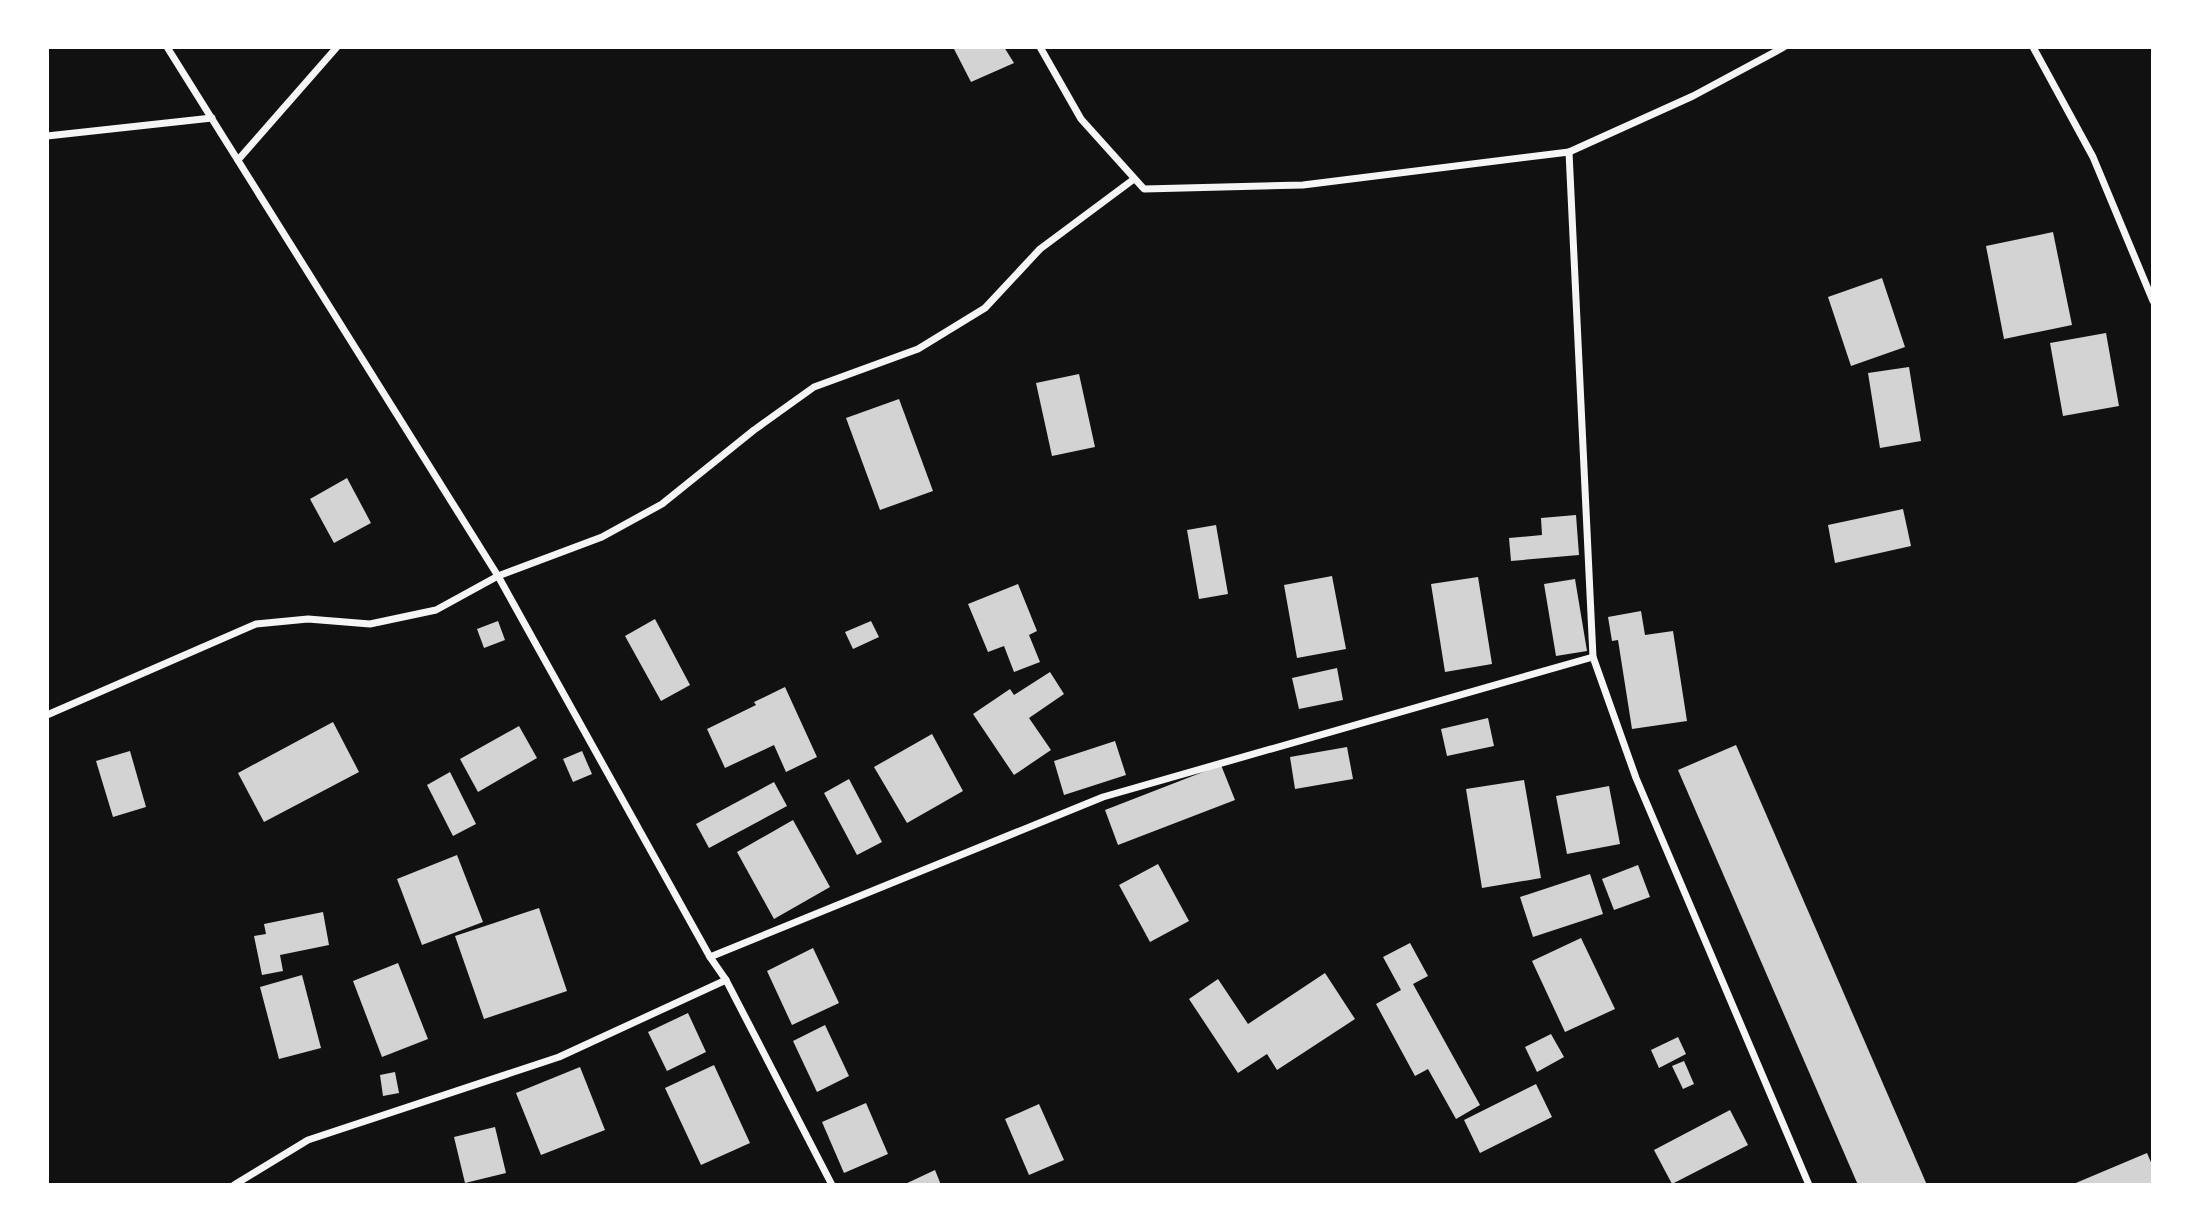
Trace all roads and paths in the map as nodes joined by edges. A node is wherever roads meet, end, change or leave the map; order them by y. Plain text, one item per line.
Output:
1 (167, 47) edge
2 (337, 47) edge
3 (1040, 47) edge
4 (1784, 47) edge
5 (2033, 47) edge
6 (212, 118) junction
7 (47, 136) edge
8 (1569, 152) junction
9 (238, 160) junction
10 (1134, 179) junction
11 (2153, 301) edge
12 (498, 576) junction
13 (1593, 657) junction
14 (47, 715) edge
15 (710, 957) junction
16 (726, 980) junction
17 (234, 1185) edge
18 (832, 1185) edge
19 (1809, 1185) edge

1 - 6 street
2 - 9 street
3 - 10 street
4 - 8 street
5 - 11 street
6 - 7 street
6 - 9 street
8 - 10 street
8 - 13 street
9 - 12 street
10 - 12 street
12 - 14 street
12 - 15 street
13 - 15 street
13 - 19 street
15 - 16 street
16 - 17 street
16 - 18 street

